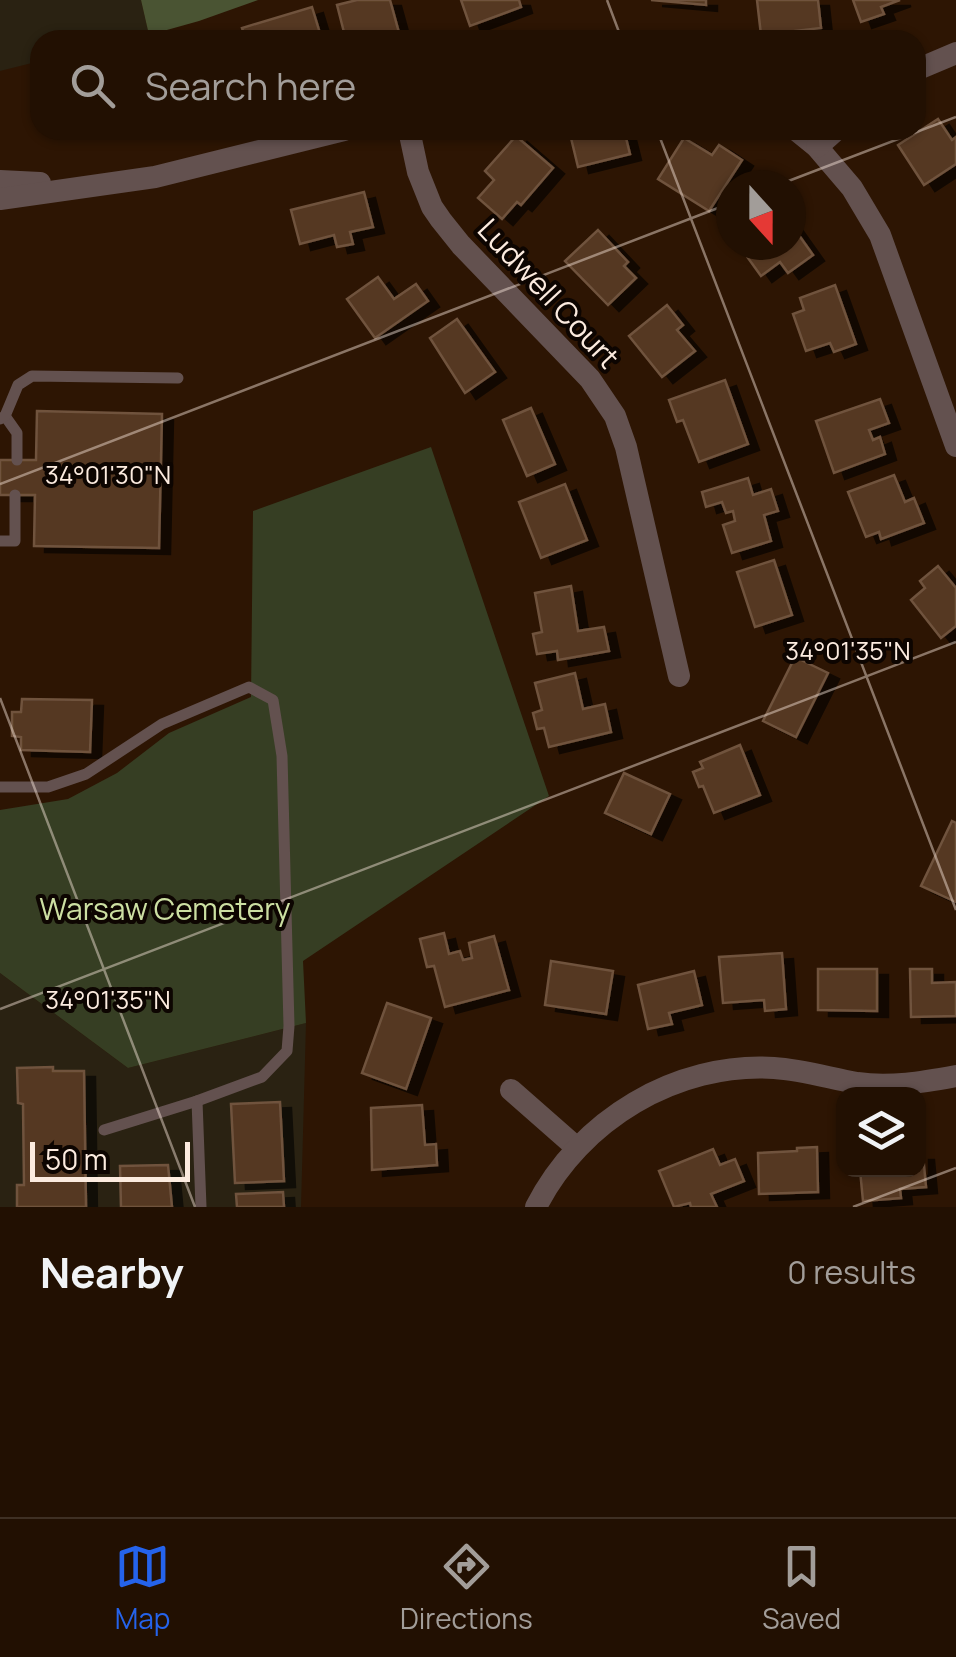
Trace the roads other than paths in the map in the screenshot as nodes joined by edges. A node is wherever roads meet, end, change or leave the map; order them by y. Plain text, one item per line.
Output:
1 (956, 52) edge
2 (926, 66) edge
3 (304, 140) edge
4 (411, 140) edge
5 (808, 140) edge
6 (825, 140) edge
7 (817, 147) junction
8 (0, 181) edge
9 (89, 186) junction
10 (0, 199) edge
11 (178, 378) dead end
12 (2, 417) edge
13 (956, 446) edge
14 (16, 460) dead end
15 (15, 496) dead end
16 (0, 541) edge
17 (679, 676) dead end
18 (0, 787) edge
19 (956, 1076) edge
20 (512, 1090) dead end
21 (197, 1101) junction
22 (104, 1130) dead end
23 (577, 1148) junction
24 (201, 1207) edge
25 (536, 1207) edge

1 - 2 street
3 - 9 street
4 - 17 street, Ludwell Court
5 - 7 street
6 - 7 street
7 - 13 street
8 - 9 street
9 - 10 street
11 - 12 lane
12 - 14 lane
15 - 16 lane
18 - 21 lane
19 - 23 street
20 - 23 street
21 - 22 lane
21 - 24 lane
23 - 25 street

